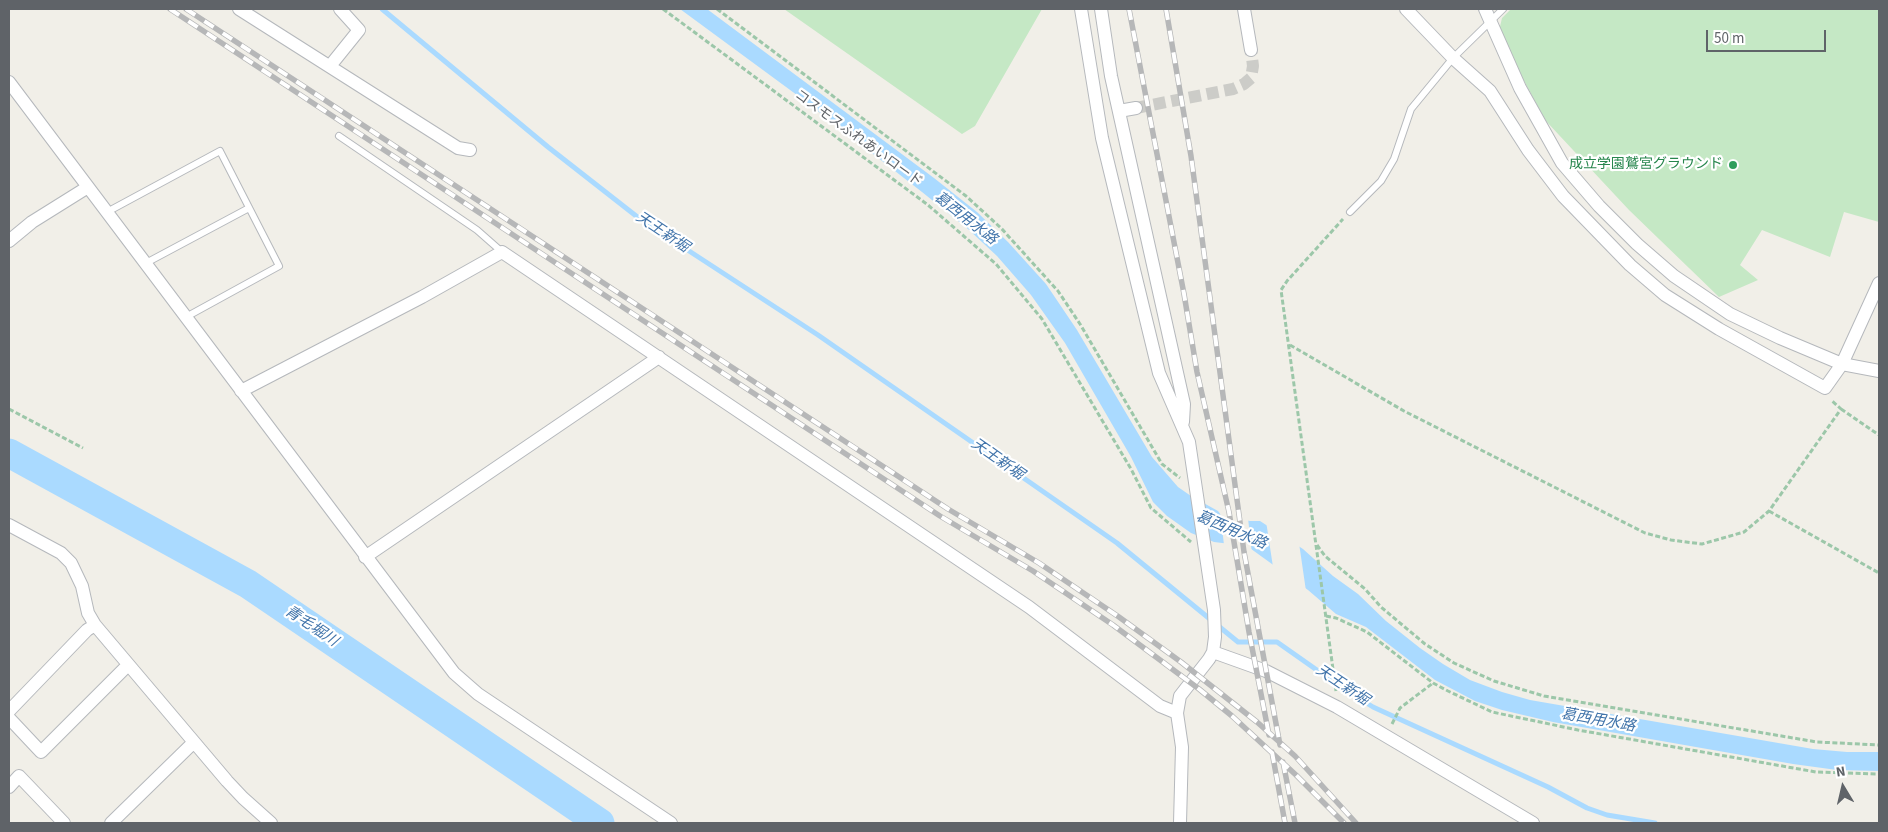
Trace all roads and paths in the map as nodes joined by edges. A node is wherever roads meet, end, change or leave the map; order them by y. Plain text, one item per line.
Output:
1 (239, 9) edge
2 (340, 9) edge
3 (663, 9) edge
4 (717, 9) edge
5 (1081, 9) edge
6 (1100, 9) edge
7 (1244, 9) edge
8 (1406, 9) edge
9 (1485, 9) edge
10 (1503, 9) edge
11 (1490, 22) junction
12 (1251, 50) tunnel mouth
13 (1453, 58) junction
14 (330, 66) junction
15 (9, 82) edge
16 (1136, 108) tunnel mouth
17 (1119, 111) junction
18 (339, 136) dead end
19 (470, 150) dead end
20 (88, 187) junction
21 (249, 208) junction
22 (107, 212) junction
23 (1350, 212) joint
24 (9, 241) edge
25 (502, 252) junction
26 (146, 263) junction
27 (1879, 283) edge
28 (186, 317) junction
29 (1290, 345) junction
30 (659, 357) junction
31 (1842, 364) junction
32 (1879, 371) edge
33 (1825, 388) junction
34 (240, 390) junction
35 (1841, 409) junction
36 (9, 410) edge
37 (1183, 426) junction
38 (1879, 435) edge
39 (83, 448) dead end
40 (1196, 480) junction
41 (1769, 511) junction
42 (9, 525) edge
43 (1200, 544) junction
44 (1317, 545) junction
45 (365, 557) junction
46 (1879, 573) edge
47 (1326, 616) junction
48 (95, 625) junction
49 (1213, 652) junction
50 (128, 665) junction
51 (1433, 683) junction
52 (1337, 699) dead end
53 (9, 711) edge
54 (1177, 713) junction
55 (9, 718) edge
56 (1392, 723) dead end
57 (194, 742) junction
58 (1879, 745) edge
59 (1879, 774) edge
60 (9, 787) edge
61 (64, 823) edge
62 (111, 823) edge
63 (271, 823) edge
64 (671, 823) edge
65 (1180, 823) edge
66 (1533, 823) edge

1 - 14 street
2 - 14 street
3 - 43 path, コスモスふれあいロード
4 - 40 path
5 - 37 street
6 - 17 street
7 - 12 street
8 - 13 street
9 - 11 street
10 - 11 lane
11 - 13 lane
11 - 31 street
13 - 23 lane
13 - 33 street
14 - 19 street
15 - 20 street
16 - 17 street
17 - 37 street
18 - 25 lane
20 - 22 street
20 - 24 street
21 - 22 lane
21 - 26 lane
21 - 28 lane
22 - 26 street
23 - 29 path
25 - 30 street
25 - 34 street
26 - 28 street
27 - 31 street
28 - 34 street
29 - 41 path
29 - 44 path
30 - 45 street
30 - 54 street
31 - 32 street
31 - 33 street
33 - 35 path
34 - 45 street
35 - 38 path
35 - 41 path
36 - 39 path
37 - 40 street
40 - 43 street
41 - 46 path
42 - 48 street
43 - 49 street
44 - 47 path
44 - 58 path
45 - 64 street
47 - 51 path
47 - 52 path
48 - 50 street
48 - 53 street
49 - 54 street
49 - 66 street
50 - 55 street
50 - 57 street
51 - 56 path
51 - 59 path
54 - 65 street
57 - 62 street
57 - 63 street
60 - 61 street

